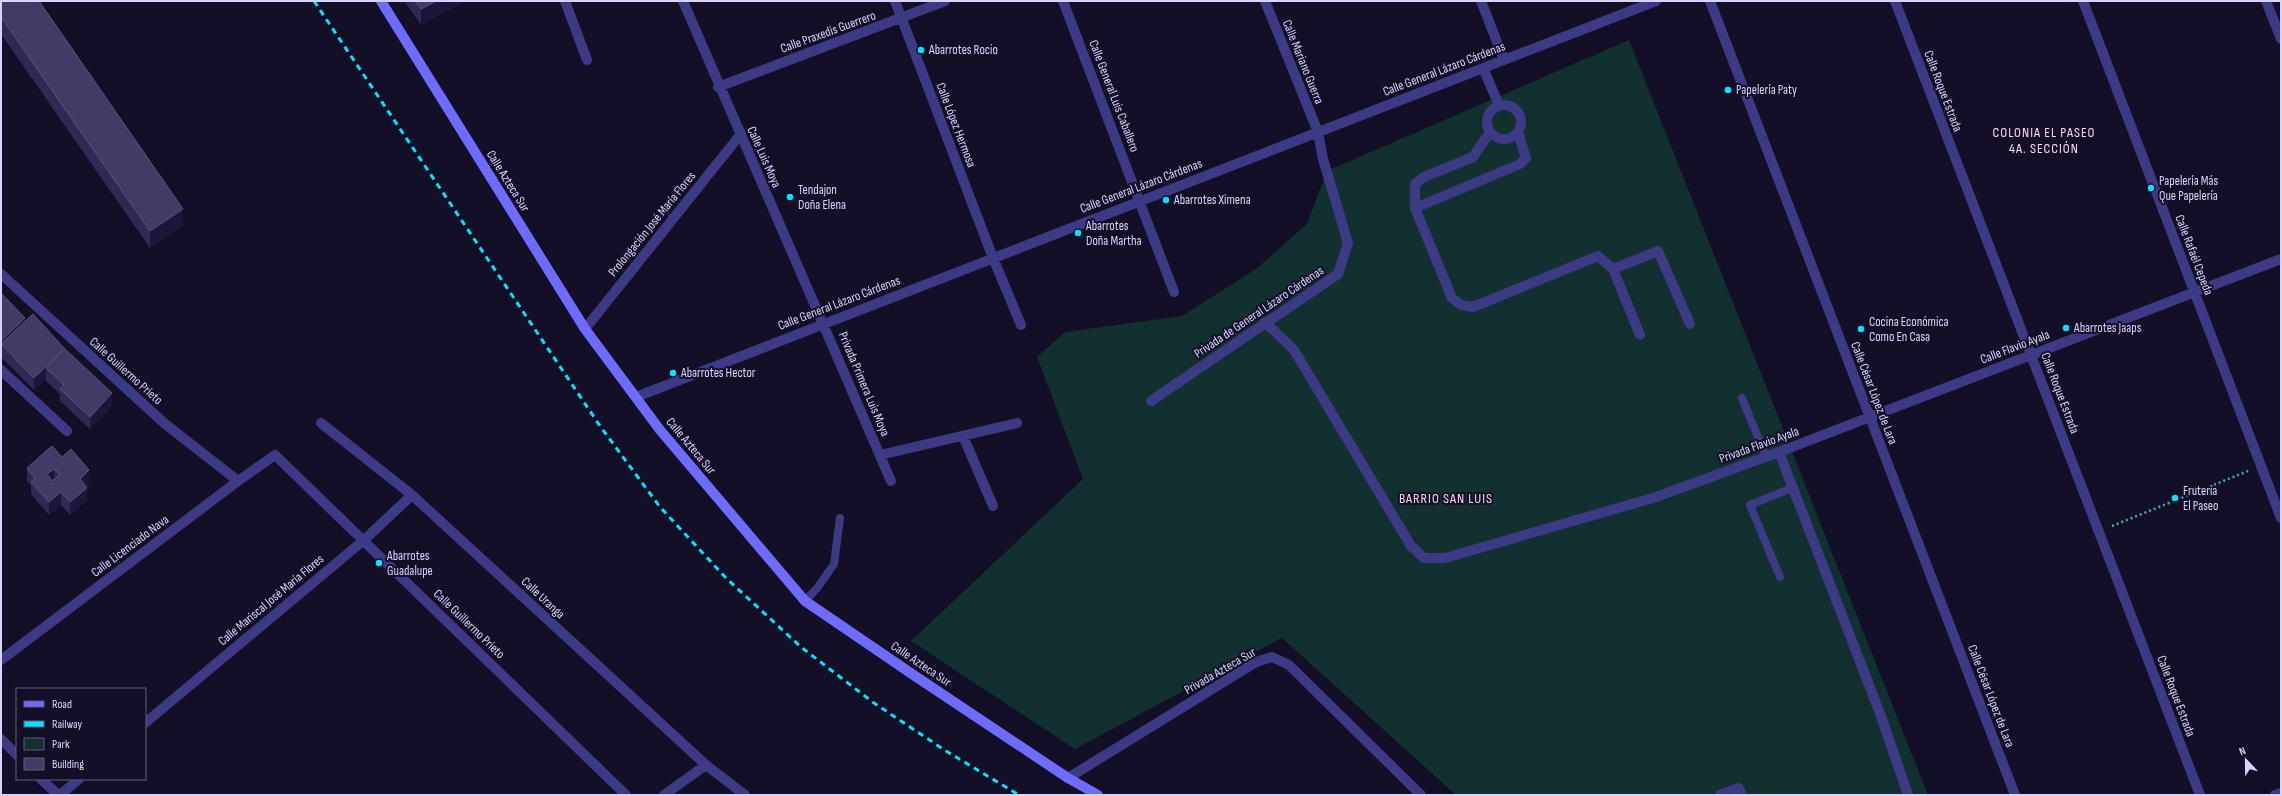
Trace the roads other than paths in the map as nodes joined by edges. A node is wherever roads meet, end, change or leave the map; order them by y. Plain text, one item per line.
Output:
1 (381, 1) edge
2 (565, 1) edge
3 (683, 1) edge
4 (895, 1) edge
5 (945, 1) edge
6 (1063, 1) edge
7 (1265, 1) edge
8 (1481, 1) edge
9 (1656, 1) edge
10 (1710, 1) edge
11 (1895, 1) edge
12 (2083, 1) edge
13 (2266, 1) edge
14 (902, 18) junction
15 (2281, 39) edge
16 (587, 60) dead end
17 (1504, 60) junction
18 (1483, 68) junction
19 (718, 87) junction
20 (1499, 105) junction
21 (1318, 132) junction
22 (1490, 132) junction
23 (1518, 132) junction
24 (740, 135) junction
25 (1140, 201) junction
26 (1415, 208) junction
27 (993, 258) junction
28 (2281, 259) edge
29 (1613, 270) junction
30 (1, 274) edge
31 (1174, 292) dead end
32 (2195, 292) junction
33 (1265, 322) junction
34 (824, 323) junction
35 (1690, 324) dead end
36 (1021, 325) dead end
37 (585, 329) junction
38 (1640, 335) dead end
39 (2031, 355) junction
40 (1, 370) edge
41 (636, 397) junction
42 (1742, 398) dead end
43 (1151, 401) dead end
44 (1870, 417) junction
45 (321, 423) dead end
46 (1017, 423) dead end
47 (67, 432) dead end
48 (963, 436) junction
49 (1779, 452) junction
50 (275, 455) joint
51 (880, 455) junction
52 (1766, 457) junction
53 (238, 481) junction
54 (890, 481) dead end
55 (1794, 487) junction
56 (412, 495) junction
57 (993, 506) dead end
58 (840, 518) dead end
59 (2281, 518) edge
60 (364, 540) junction
61 (1780, 577) dead end
62 (805, 601) junction
63 (1, 660) edge
64 (146, 722) edge
65 (1, 739) edge
66 (16, 754) edge
67 (706, 765) junction
68 (1068, 778) junction
69 (42, 780) edge
70 (78, 780) edge
71 (2281, 793) edge
72 (59, 795) edge
73 (626, 795) edge
74 (664, 795) edge
75 (745, 795) edge
76 (1098, 795) edge
77 (1422, 795) edge
78 (1720, 795) edge
79 (1742, 795) edge
80 (1908, 795) edge
81 (2015, 795) edge
82 (2200, 795) edge
83 (2275, 795) edge

1 - 37 street, Calle Azteca Sur
2 - 16 street
3 - 19 street, Calle Luis Moya
4 - 14 street, Calle López Hermosa
5 - 14 street, Calle Praxedis Guerrero
6 - 25 street, Calle General Luis Caballero
7 - 21 street, Calle Mariano Guerra
8 - 17 street
9 - 17 street, Calle General Lázaro Cárdenas
10 - 44 street, Calle César López de Lara
11 - 39 street, Calle Roque Estrada
12 - 32 street, Calle Rafaél Cepeda
13 - 15 street
14 - 19 street, Calle Praxedis Guerrero
14 - 27 street, Calle López Hermosa
17 - 18 street, Calle General Lázaro Cárdenas
18 - 20 street
18 - 21 street, Calle General Lázaro Cárdenas
19 - 24 street, Calle Luis Moya
20 - 22 street
20 - 23 street
21 - 25 street, Calle General Lázaro Cárdenas
21 - 33 street, Privada de General Lázaro Cárdenas
22 - 23 street
22 - 26 street
23 - 26 street
24 - 34 street, Calle Luis Moya
24 - 37 street, Prolongación José María Flores
25 - 27 street, Calle General Lázaro Cárdenas
25 - 31 street, Calle General Luis Caballero
26 - 29 street
27 - 34 street, Calle General Lázaro Cárdenas
27 - 36 street, Calle López Hermosa
28 - 32 street, Calle Flavio Ayala
29 - 35 street
29 - 38 street
30 - 53 street, Calle Guillermo Prieto
32 - 39 street, Calle Flavio Ayala
32 - 59 street, Calle Rafaél Cepeda
33 - 43 street, Privada de General Lázaro Cárdenas
33 - 52 street, Privada Flavio Ayala
34 - 41 street, Calle General Lázaro Cárdenas
34 - 51 street, Privada Primera Luis Moya
37 - 41 street, Calle Azteca Sur
39 - 44 street, Calle Flavio Ayala
39 - 82 street, Calle Roque Estrada
40 - 47 street
41 - 62 street, Calle Azteca Sur
42 - 52 lane
44 - 49 street, Privada Flavio Ayala
44 - 81 street, Calle César López de Lara
45 - 56 street, Calle Uranga
46 - 48 street, Privada Primera Luis Moya
48 - 51 street, Privada Primera Luis Moya
48 - 57 street
49 - 52 street, Privada Flavio Ayala
49 - 55 street
50 - 53 street, Calle Licenciado Nava
50 - 60 street, Calle Guillermo Prieto
51 - 54 street, Privada Primera Luis Moya
53 - 63 street, Calle Licenciado Nava
55 - 61 lane
55 - 80 street
56 - 60 street, Calle Mariscal José María Flores
56 - 67 street, Calle Uranga
58 - 62 lane
60 - 64 street, Calle Mariscal José María Flores
60 - 73 street, Calle Guillermo Prieto
62 - 68 street, Calle Azteca Sur
65 - 66 street
67 - 74 street
67 - 75 street, Calle Uranga
68 - 76 street, Calle Azteca Sur
68 - 77 street, Privada Azteca Sur
69 - 72 street
70 - 72 street
71 - 83 street
78 - 79 street

